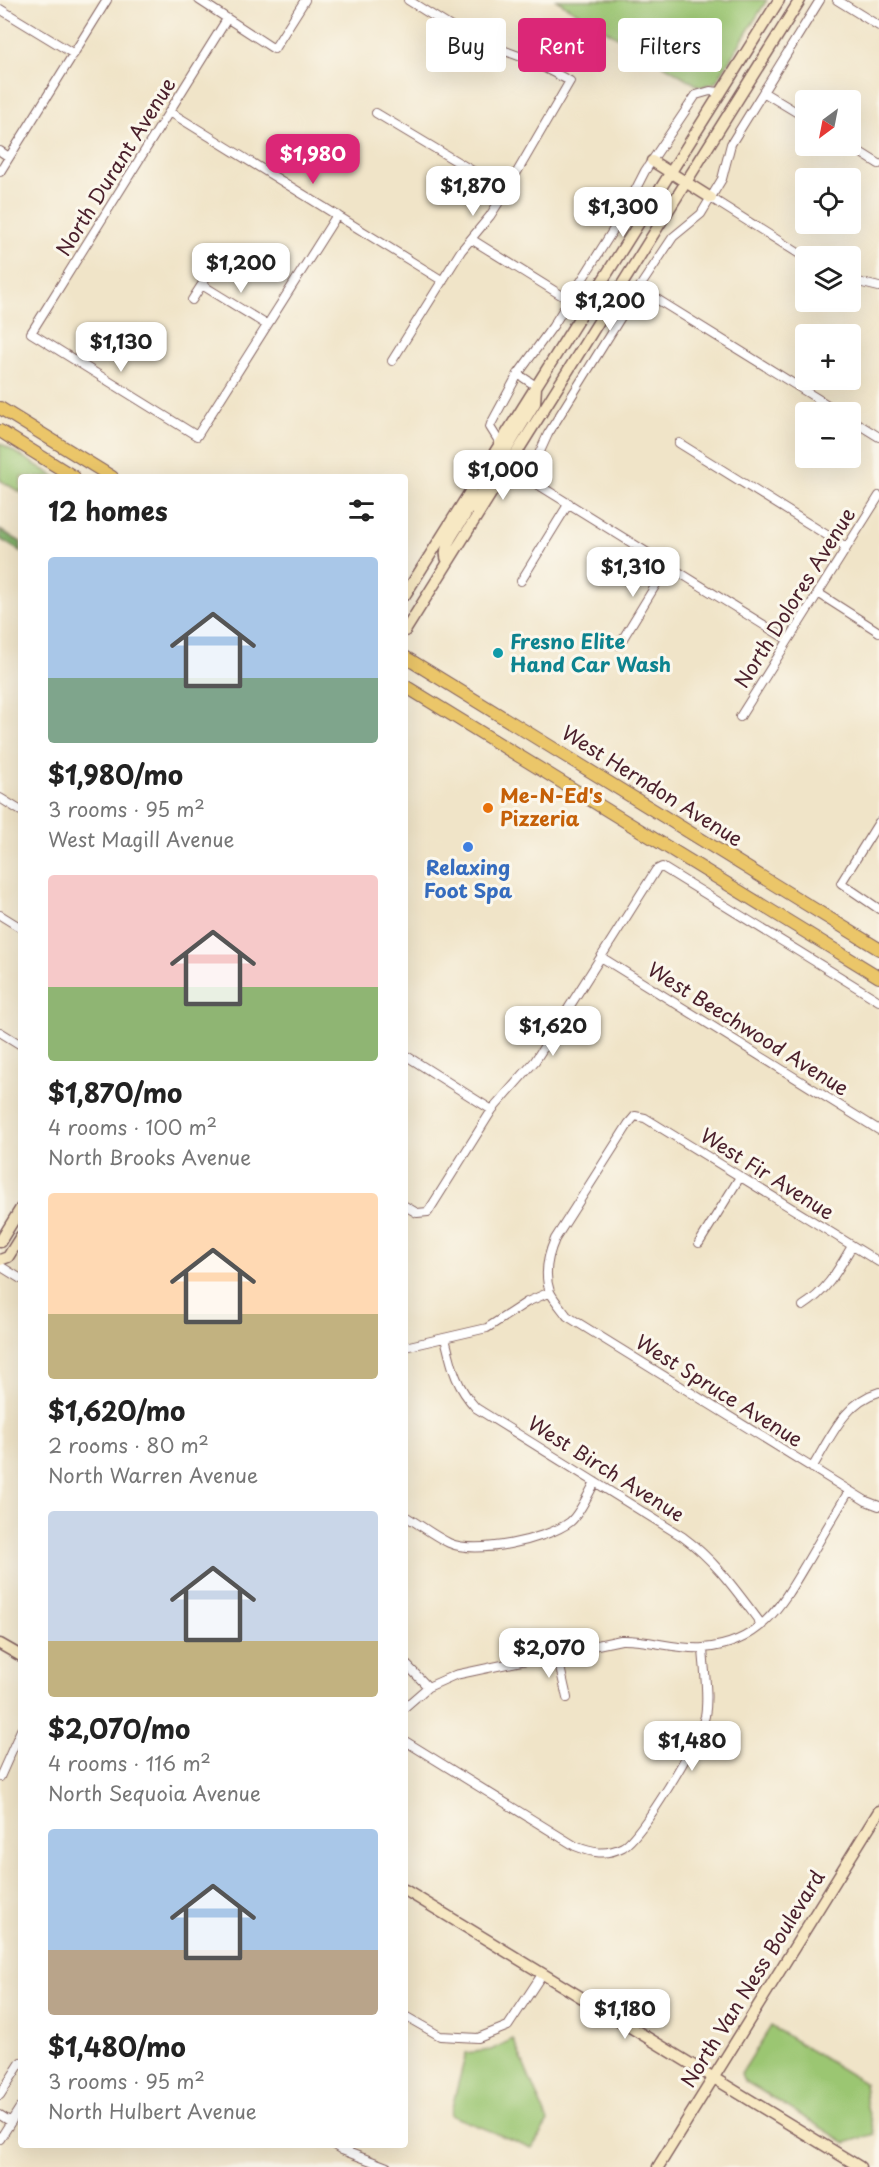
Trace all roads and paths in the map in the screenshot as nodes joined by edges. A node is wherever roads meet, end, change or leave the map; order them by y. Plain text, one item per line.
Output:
1 (107, 0) edge
2 (200, 0) edge
3 (305, 0) edge
4 (408, 0) edge
5 (779, 0) edge
6 (800, 0) edge
7 (820, 0) edge
8 (837, 0) edge
9 (0, 9) edge
10 (227, 19) junction
11 (879, 26) edge
12 (74, 54) junction
13 (720, 92) junction
14 (763, 92) junction
15 (795, 111) edge
16 (170, 112) junction
17 (376, 113) dead end
18 (0, 151) edge
19 (861, 153) edge
20 (9, 157) junction
21 (652, 161) junction
22 (879, 164) edge
23 (0, 172) edge
24 (670, 172) junction
25 (686, 182) junction
26 (506, 191) junction
27 (711, 198) junction
28 (337, 215) junction
29 (471, 239) junction
30 (795, 251) edge
31 (212, 269) dead end
32 (443, 281) junction
33 (861, 283) edge
34 (202, 285) junction
35 (879, 287) edge
36 (639, 288) junction
37 (192, 300) dead end
38 (569, 300) junction
39 (267, 325) junction
40 (392, 362) dead end
41 (518, 374) junction
42 (536, 386) junction
43 (823, 402) edge
44 (0, 408) edge
45 (861, 426) edge
46 (0, 431) edge
47 (879, 437) edge
48 (500, 443) junction
49 (679, 443) dead end
50 (490, 460) junction
51 (508, 466) junction
52 (69, 474) edge
53 (107, 474) edge
54 (528, 478) junction
55 (471, 490) junction
56 (879, 496) edge
57 (569, 504) junction
58 (474, 520) junction
59 (846, 547) junction
60 (448, 562) junction
61 (668, 565) junction
62 (521, 581) dead end
63 (408, 591) edge
64 (818, 593) junction
65 (408, 626) edge
66 (879, 632) edge
67 (788, 640) junction
68 (619, 645) dead end
69 (408, 659) edge
70 (408, 688) edge
71 (740, 717) dead end
72 (0, 798) edge
73 (18, 809) edge
74 (879, 822) edge
75 (879, 909) edge
76 (0, 915) edge
77 (18, 926) edge
78 (879, 949) edge
79 (601, 957) junction
80 (879, 977) edge
81 (879, 1000) edge
82 (0, 1032) edge
83 (18, 1043) edge
84 (408, 1057) edge
85 (492, 1110) junction
86 (879, 1130) edge
87 (740, 1177) junction
88 (408, 1208) edge
89 (18, 1213) edge
90 (18, 1241) edge
91 (0, 1242) edge
92 (699, 1243) dead end
93 (852, 1246) junction
94 (0, 1260) edge
95 (879, 1262) edge
96 (0, 1266) edge
97 (18, 1277) edge
98 (550, 1292) junction
99 (803, 1306) dead end
100 (445, 1338) junction
101 (408, 1346) edge
102 (879, 1392) edge
103 (812, 1467) junction
104 (595, 1482) junction
105 (849, 1491) junction
106 (879, 1506) edge
107 (408, 1518) edge
108 (762, 1625) junction
109 (0, 1644) edge
110 (703, 1648) junction
111 (18, 1654) edge
112 (557, 1654) junction
113 (408, 1666) edge
114 (428, 1687) junction
115 (567, 1698) dead end
116 (408, 1704) edge
117 (18, 1738) edge
118 (408, 1743) edge
119 (0, 1777) edge
120 (879, 1811) edge
121 (408, 1892) edge
122 (543, 1973) junction
123 (408, 2018) edge
124 (18, 2067) edge
125 (714, 2077) junction
126 (0, 2095) edge
127 (18, 2111) edge
128 (0, 2115) edge
129 (11, 2122) junction
130 (0, 2139) edge
131 (339, 2148) edge
132 (387, 2167) edge
133 (658, 2167) edge
134 (860, 2167) edge

1 - 12 street
2 - 10 street
3 - 10 street
4 - 26 street
5 - 13 main road
6 - 25 main road
7 - 14 street
8 - 11 street
9 - 12 street
10 - 16 street, North Durant Avenue
12 - 20 street
13 - 21 street
13 - 24 main road
14 - 15 street
14 - 27 street
16 - 28 street
16 - 39 street, North Durant Avenue
17 - 26 street
18 - 20 street
19 - 22 street
20 - 23 street
21 - 24 main road
21 - 38 street
24 - 25 main road
24 - 42 main road
25 - 27 main road
25 - 51 main road
26 - 29 street
27 - 30 street
27 - 36 street
28 - 32 street
28 - 39 street
29 - 32 street
29 - 38 street
31 - 34 street
32 - 40 street
33 - 35 street
34 - 37 street
34 - 39 street
36 - 43 street
36 - 54 street
38 - 41 street
41 - 42 street
41 - 48 street
42 - 48 main road
42 - 51 main road
44 - 53 main road
45 - 47 street
46 - 52 main road
48 - 50 main road
49 - 59 street
50 - 55 main road
50 - 58 main road
51 - 54 street
51 - 58 main road
54 - 57 street
55 - 60 main road
55 - 63 main road
56 - 59 street, North Dolores Avenue
57 - 61 street
57 - 62 street
58 - 60 main road
59 - 64 street, North Dolores Avenue
60 - 65 main road
61 - 67 street
61 - 68 street
64 - 66 street
64 - 67 street, North Dolores Avenue
67 - 71 street, North Dolores Avenue
69 - 78 main road, West Herndon Avenue
70 - 80 main road
72 - 73 street
74 - 75 street
76 - 77 street
79 - 81 street
79 - 85 street
79 - 86 street, West Beechwood Avenue
82 - 83 street
84 - 85 street
85 - 88 street
87 - 92 street
87 - 93 street, West Fir Avenue
87 - 98 street, West Fir Avenue
89 - 91 main road
90 - 94 main road
93 - 95 street, West Fir Avenue
93 - 99 street
96 - 97 street
98 - 100 street
98 - 103 street, West Spruce Avenue
100 - 101 street
100 - 104 street, West Birch Avenue
102 - 103 street
103 - 105 street, West Spruce Avenue
104 - 107 street
104 - 108 street, West Birch Avenue
105 - 106 street, West Spruce Avenue
105 - 108 street
108 - 110 street
109 - 111 main road
110 - 112 street
110 - 118 street
112 - 114 street
112 - 115 street
113 - 114 street
114 - 116 street
117 - 119 street
120 - 125 main road, North Van Ness Boulevard
121 - 122 main road
122 - 123 street
122 - 125 main road
124 - 126 street
125 - 133 main road, North Van Ness Boulevard
125 - 134 main road
127 - 129 street
128 - 129 street
129 - 130 street
131 - 132 street

